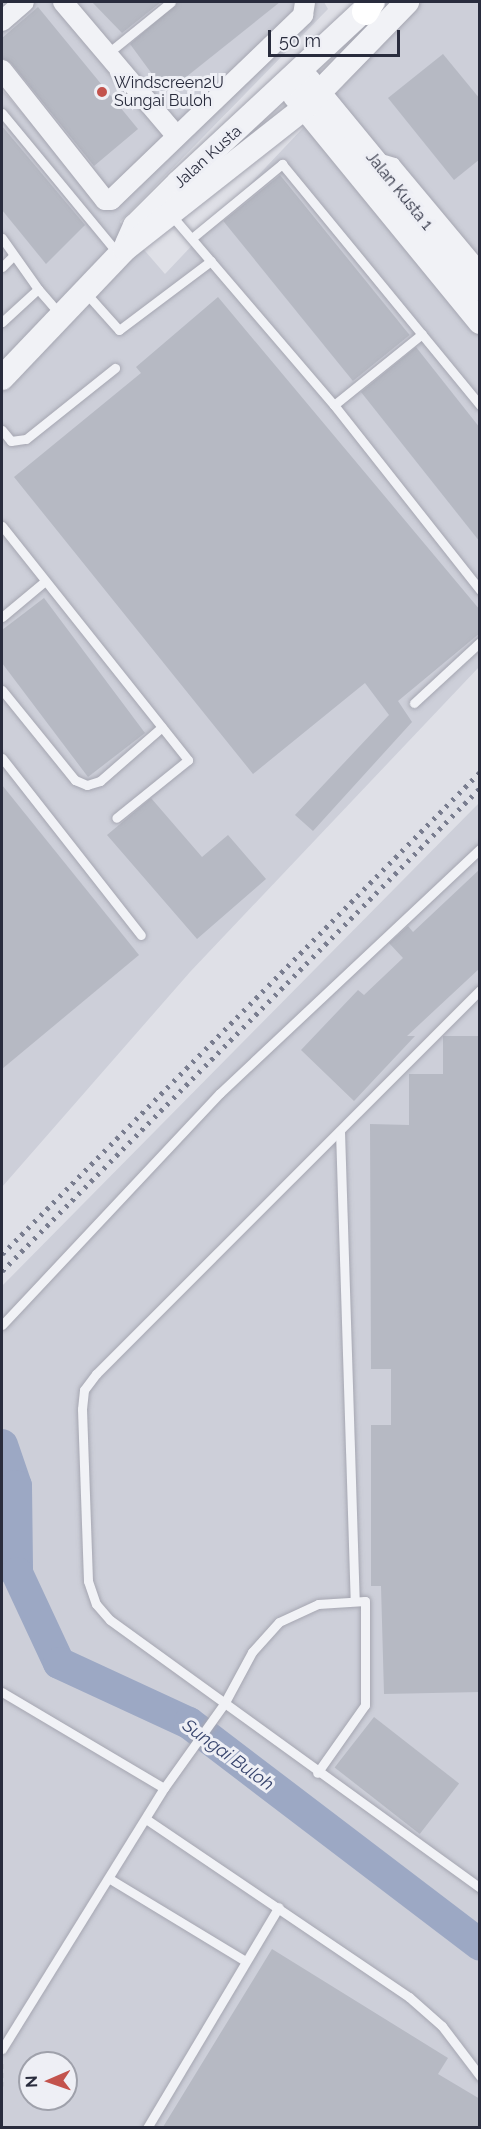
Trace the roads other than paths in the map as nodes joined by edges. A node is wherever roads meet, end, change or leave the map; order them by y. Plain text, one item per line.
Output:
1 (24, 2) edge
2 (63, 2) edge
3 (171, 2) edge
4 (305, 2) edge
5 (406, 2) edge
6 (369, 5) edge
7 (2, 21) edge
8 (107, 54) junction
9 (2, 70) edge
10 (294, 79) junction
11 (311, 101) junction
12 (2, 113) edge
13 (277, 130) junction
14 (175, 135) junction
15 (333, 143) junction
16 (373, 159) junction
17 (172, 216) junction
18 (2, 238) edge
19 (192, 238) junction
20 (122, 252) junction
21 (13, 256) junction
22 (211, 261) junction
23 (480, 265) edge
24 (2, 267) edge
25 (38, 289) junction
26 (480, 289) edge
27 (85, 292) junction
28 (62, 316) junction
29 (2, 322) edge
30 (480, 322) edge
31 (422, 334) junction
32 (116, 368) dead end
33 (2, 378) edge
34 (334, 405) junction
35 (480, 405) edge
36 (2, 430) edge
37 (2, 526) edge
38 (45, 581) junction
39 (480, 590) edge
40 (2, 618) edge
41 (480, 642) edge
42 (2, 690) edge
43 (414, 702) dead end
44 (162, 727) junction
45 (2, 758) edge
46 (116, 818) dead end
47 (480, 849) edge
48 (141, 935) dead end
49 (480, 990) edge
50 (340, 1131) junction
51 (2, 1325) edge
52 (355, 1601) junction
53 (2, 1692) edge
54 (222, 1707) junction
55 (317, 1773) junction
56 (164, 1788) junction
57 (146, 1819) junction
58 (110, 1879) junction
59 (480, 1888) edge
60 (279, 1907) junction
61 (244, 1960) junction
62 (2, 2049) edge
63 (480, 2076) edge
64 (147, 2127) edge

1 - 7 street
2 - 8 street
3 - 8 lane
4 - 14 street
5 - 11 street, Jalan Kusta
6 - 10 street, Jalan Kusta
8 - 14 street
9 - 14 street
10 - 11 street
10 - 20 street, Jalan Kusta
11 - 13 street, Jalan Kusta
11 - 15 street, Jalan Kusta 1
11 - 16 street, Jalan Kusta 1
12 - 20 lane
13 - 15 street
13 - 17 street, Jalan Kusta
15 - 30 street, Jalan Kusta 1
16 - 23 lane
16 - 26 street, Jalan Kusta 1
17 - 19 lane
17 - 20 street, Jalan Kusta
18 - 21 lane
19 - 22 lane
19 - 31 lane
20 - 27 street, Jalan Kusta
21 - 24 lane
21 - 25 lane
22 - 27 lane
22 - 34 lane
25 - 28 lane
25 - 29 lane
27 - 28 street, Jalan Kusta
28 - 33 street, Jalan Kusta
31 - 34 lane
31 - 35 lane
32 - 36 lane
34 - 39 lane
37 - 38 lane
38 - 40 lane
38 - 44 lane
41 - 43 lane
42 - 44 lane
44 - 46 lane
45 - 48 lane
47 - 51 lane
49 - 50 lane
50 - 52 lane
50 - 54 lane
52 - 54 lane
52 - 55 lane
53 - 56 lane
54 - 55 lane
54 - 56 lane
55 - 59 lane
56 - 57 lane
57 - 58 lane
57 - 60 lane
58 - 61 lane
58 - 62 lane
60 - 61 lane
60 - 63 lane
61 - 64 lane

